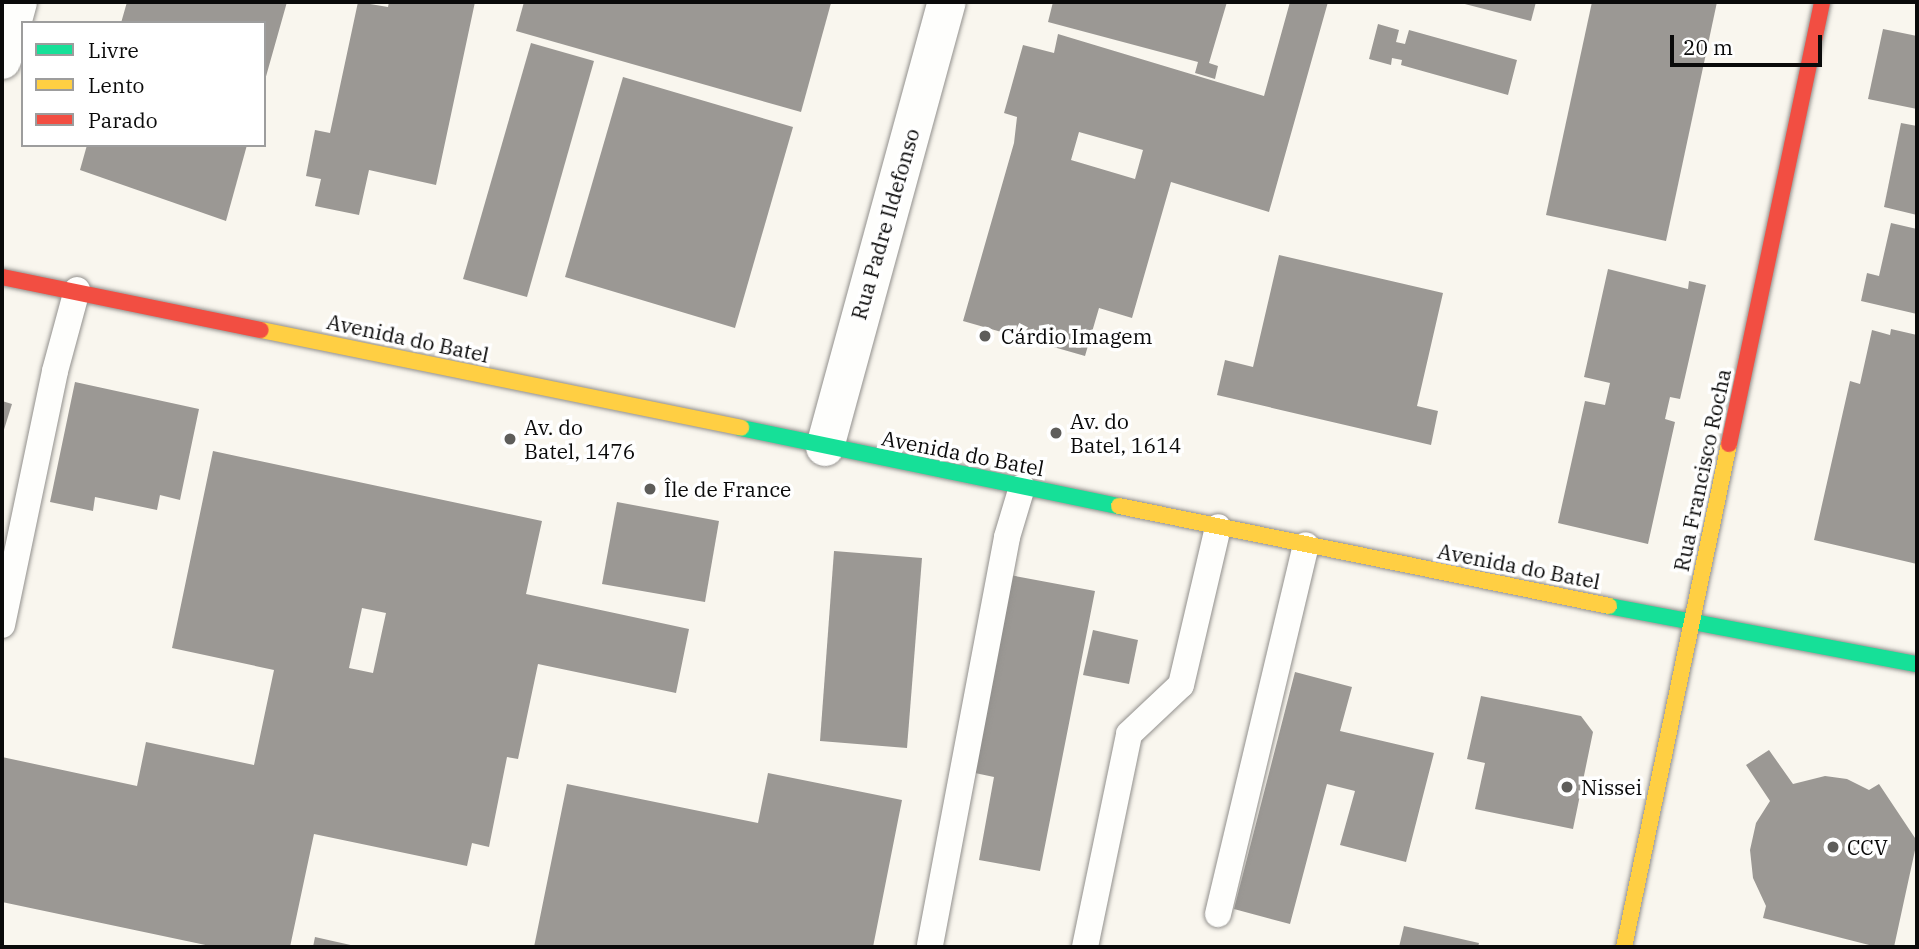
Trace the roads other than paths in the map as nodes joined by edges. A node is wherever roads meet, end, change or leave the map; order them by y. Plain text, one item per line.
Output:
1 (18, 2) edge
2 (947, 2) edge
3 (1822, 2) edge
4 (2, 60) edge
5 (2, 276) edge
6 (77, 289) junction
7 (825, 447) junction
8 (1022, 487) junction
9 (1218, 527) junction
10 (1306, 545) junction
11 (1691, 623) junction
12 (2, 625) edge
13 (1917, 664) edge
14 (1218, 914) dead end
15 (930, 945) dead end
16 (1085, 947) edge
17 (1624, 947) edge

1 - 4 street
2 - 7 street, Rua Padre Ildefonso
3 - 11 main road, Rua Francisco Rocha
5 - 6 main road, Avenida do Batel
6 - 7 main road, Avenida do Batel
6 - 12 lane
7 - 8 main road, Avenida do Batel
8 - 9 main road, Avenida do Batel
8 - 15 lane
9 - 10 main road, Avenida do Batel
9 - 16 lane
10 - 11 main road, Avenida do Batel
10 - 14 lane
11 - 13 main road, Avenida do Batel
11 - 17 main road, Rua Francisco Rocha

